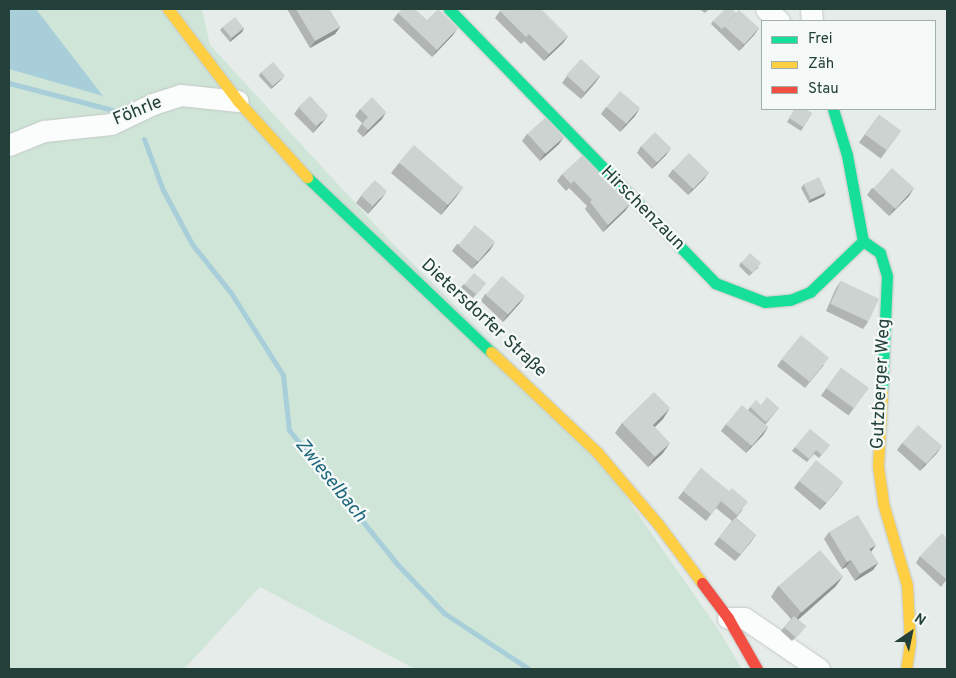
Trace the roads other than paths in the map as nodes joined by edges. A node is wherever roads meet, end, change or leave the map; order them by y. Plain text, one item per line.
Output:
1 (168, 9) edge
2 (449, 9) edge
3 (766, 9) edge
4 (778, 20) edge
5 (238, 101) junction
6 (833, 110) edge
7 (9, 144) edge
8 (863, 241) junction
9 (728, 618) junction
10 (757, 669) edge
11 (819, 669) edge
12 (906, 669) edge

1 - 5 street, Dietersdorfer Straße
2 - 8 street, Hirschenzaun
3 - 4 street
5 - 7 street, Föhrle
5 - 9 street, Dietersdorfer Straße
6 - 8 street
8 - 12 street, Gutzberger Weg
9 - 10 street, Dietersdorfer Straße
9 - 11 street

